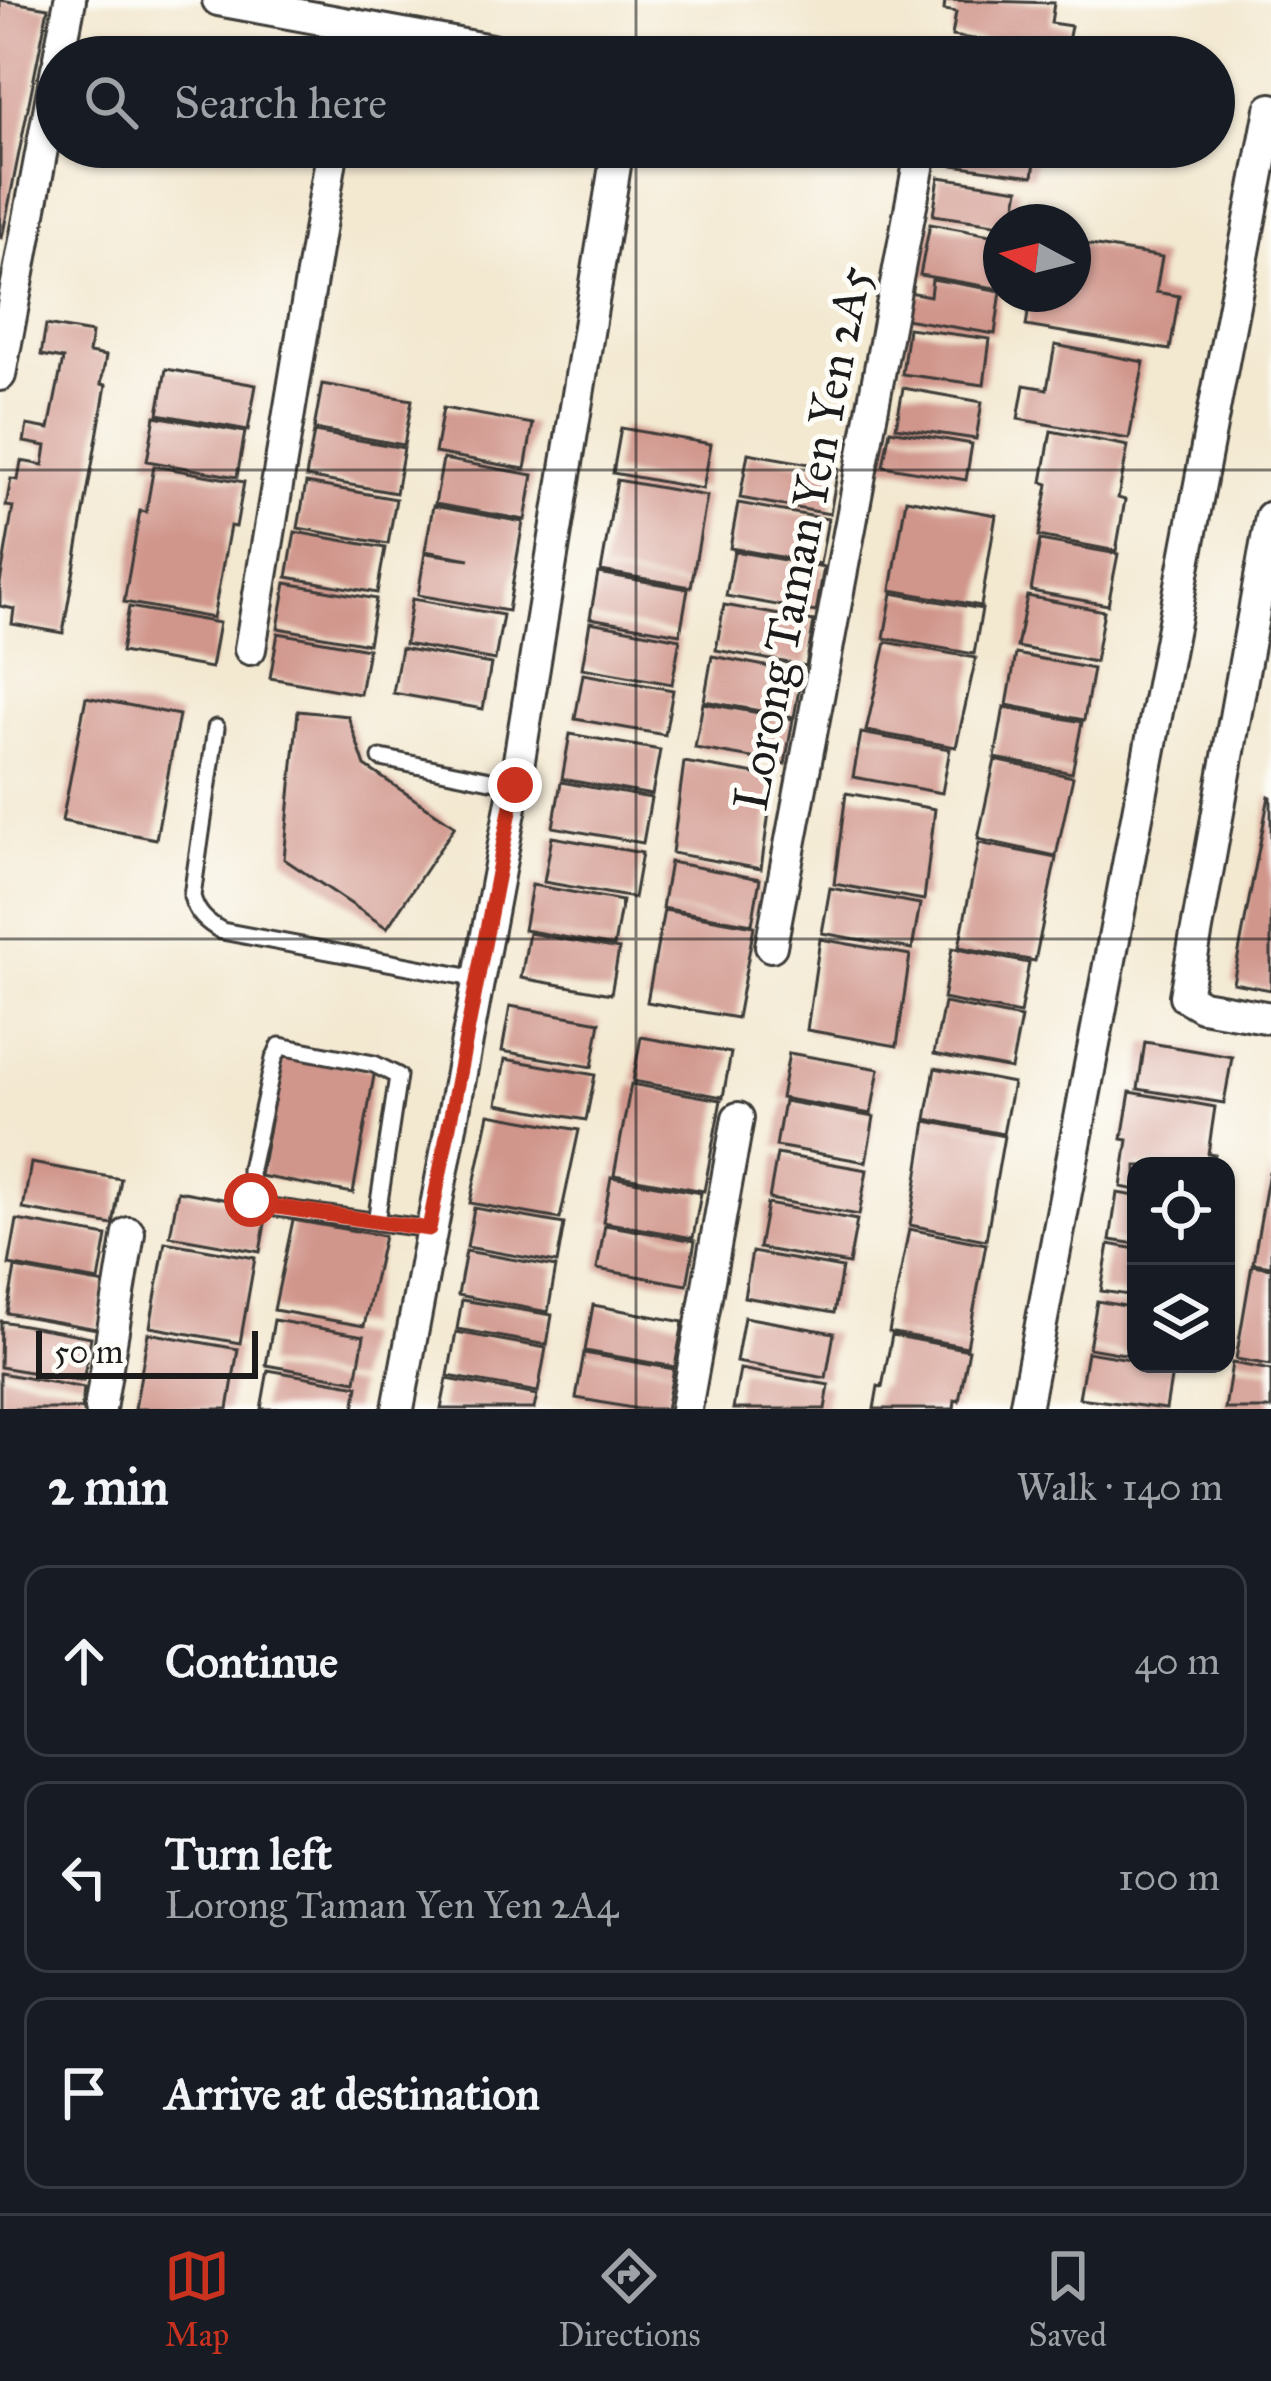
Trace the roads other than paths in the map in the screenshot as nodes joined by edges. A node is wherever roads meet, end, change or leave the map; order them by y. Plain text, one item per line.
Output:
1 (70, 0) edge
2 (218, 0) edge
3 (353, 24) junction
4 (63, 36) edge
5 (351, 36) edge
6 (417, 36) edge
7 (1271, 109) edge
8 (38, 168) edge
9 (330, 168) edge
10 (615, 168) edge
11 (918, 168) edge
12 (1263, 201) edge
13 (0, 375) edge
14 (1271, 517) edge
15 (250, 649) dead end
16 (216, 728) dead end
17 (381, 758) dead end
18 (515, 785) junction
19 (771, 946) dead end
20 (478, 979) junction
21 (1271, 1018) edge
22 (738, 1118) dead end
23 (376, 1222) junction
24 (429, 1229) junction
25 (129, 1232) dead end
26 (100, 1409) edge
27 (398, 1409) edge
28 (686, 1409) edge
29 (1024, 1409) edge

1 - 4 street
2 - 3 street
3 - 5 street
3 - 6 street
7 - 12 street
8 - 13 street
9 - 15 street
10 - 18 street
11 - 19 street, Lorong Taman Yen Yen 2A5
12 - 29 street
14 - 21 street
16 - 20 lane
17 - 18 lane
18 - 20 street
20 - 24 street
22 - 28 street
23 - 23 lane
23 - 24 lane
24 - 27 street
25 - 26 street

